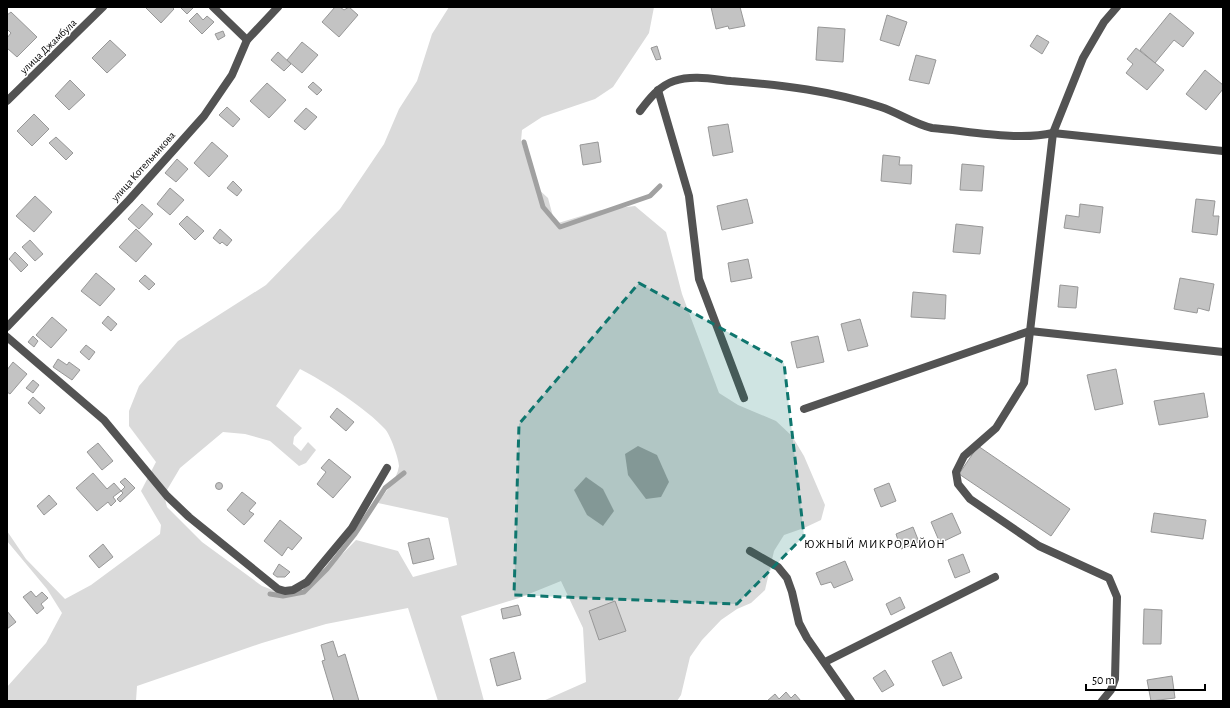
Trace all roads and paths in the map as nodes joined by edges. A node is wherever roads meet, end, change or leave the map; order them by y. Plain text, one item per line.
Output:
1 (103, 7) edge
2 (213, 7) edge
3 (278, 7) edge
4 (1117, 7) edge
5 (247, 40) junction
6 (658, 90) junction
7 (7, 101) edge
8 (640, 111) dead end
9 (1053, 133) junction
10 (1223, 151) edge
11 (7, 327) edge
12 (1030, 331) junction
13 (7, 337) edge
14 (1223, 352) edge
15 (744, 398) dead end
16 (804, 409) dead end
17 (387, 468) dead end
18 (750, 550) dead end
19 (995, 577) dead end
20 (825, 662) junction
21 (851, 701) edge
22 (1102, 701) edge

1 - 7 street, улица Джамбула
2 - 5 street
3 - 5 street, улица Котельникова
4 - 9 street
5 - 11 street, улица Котельникова
6 - 8 street
6 - 9 street
6 - 15 street
9 - 10 street
9 - 12 street
12 - 14 street
12 - 16 street
12 - 22 street
13 - 17 street
18 - 20 street
19 - 20 street
20 - 21 street

